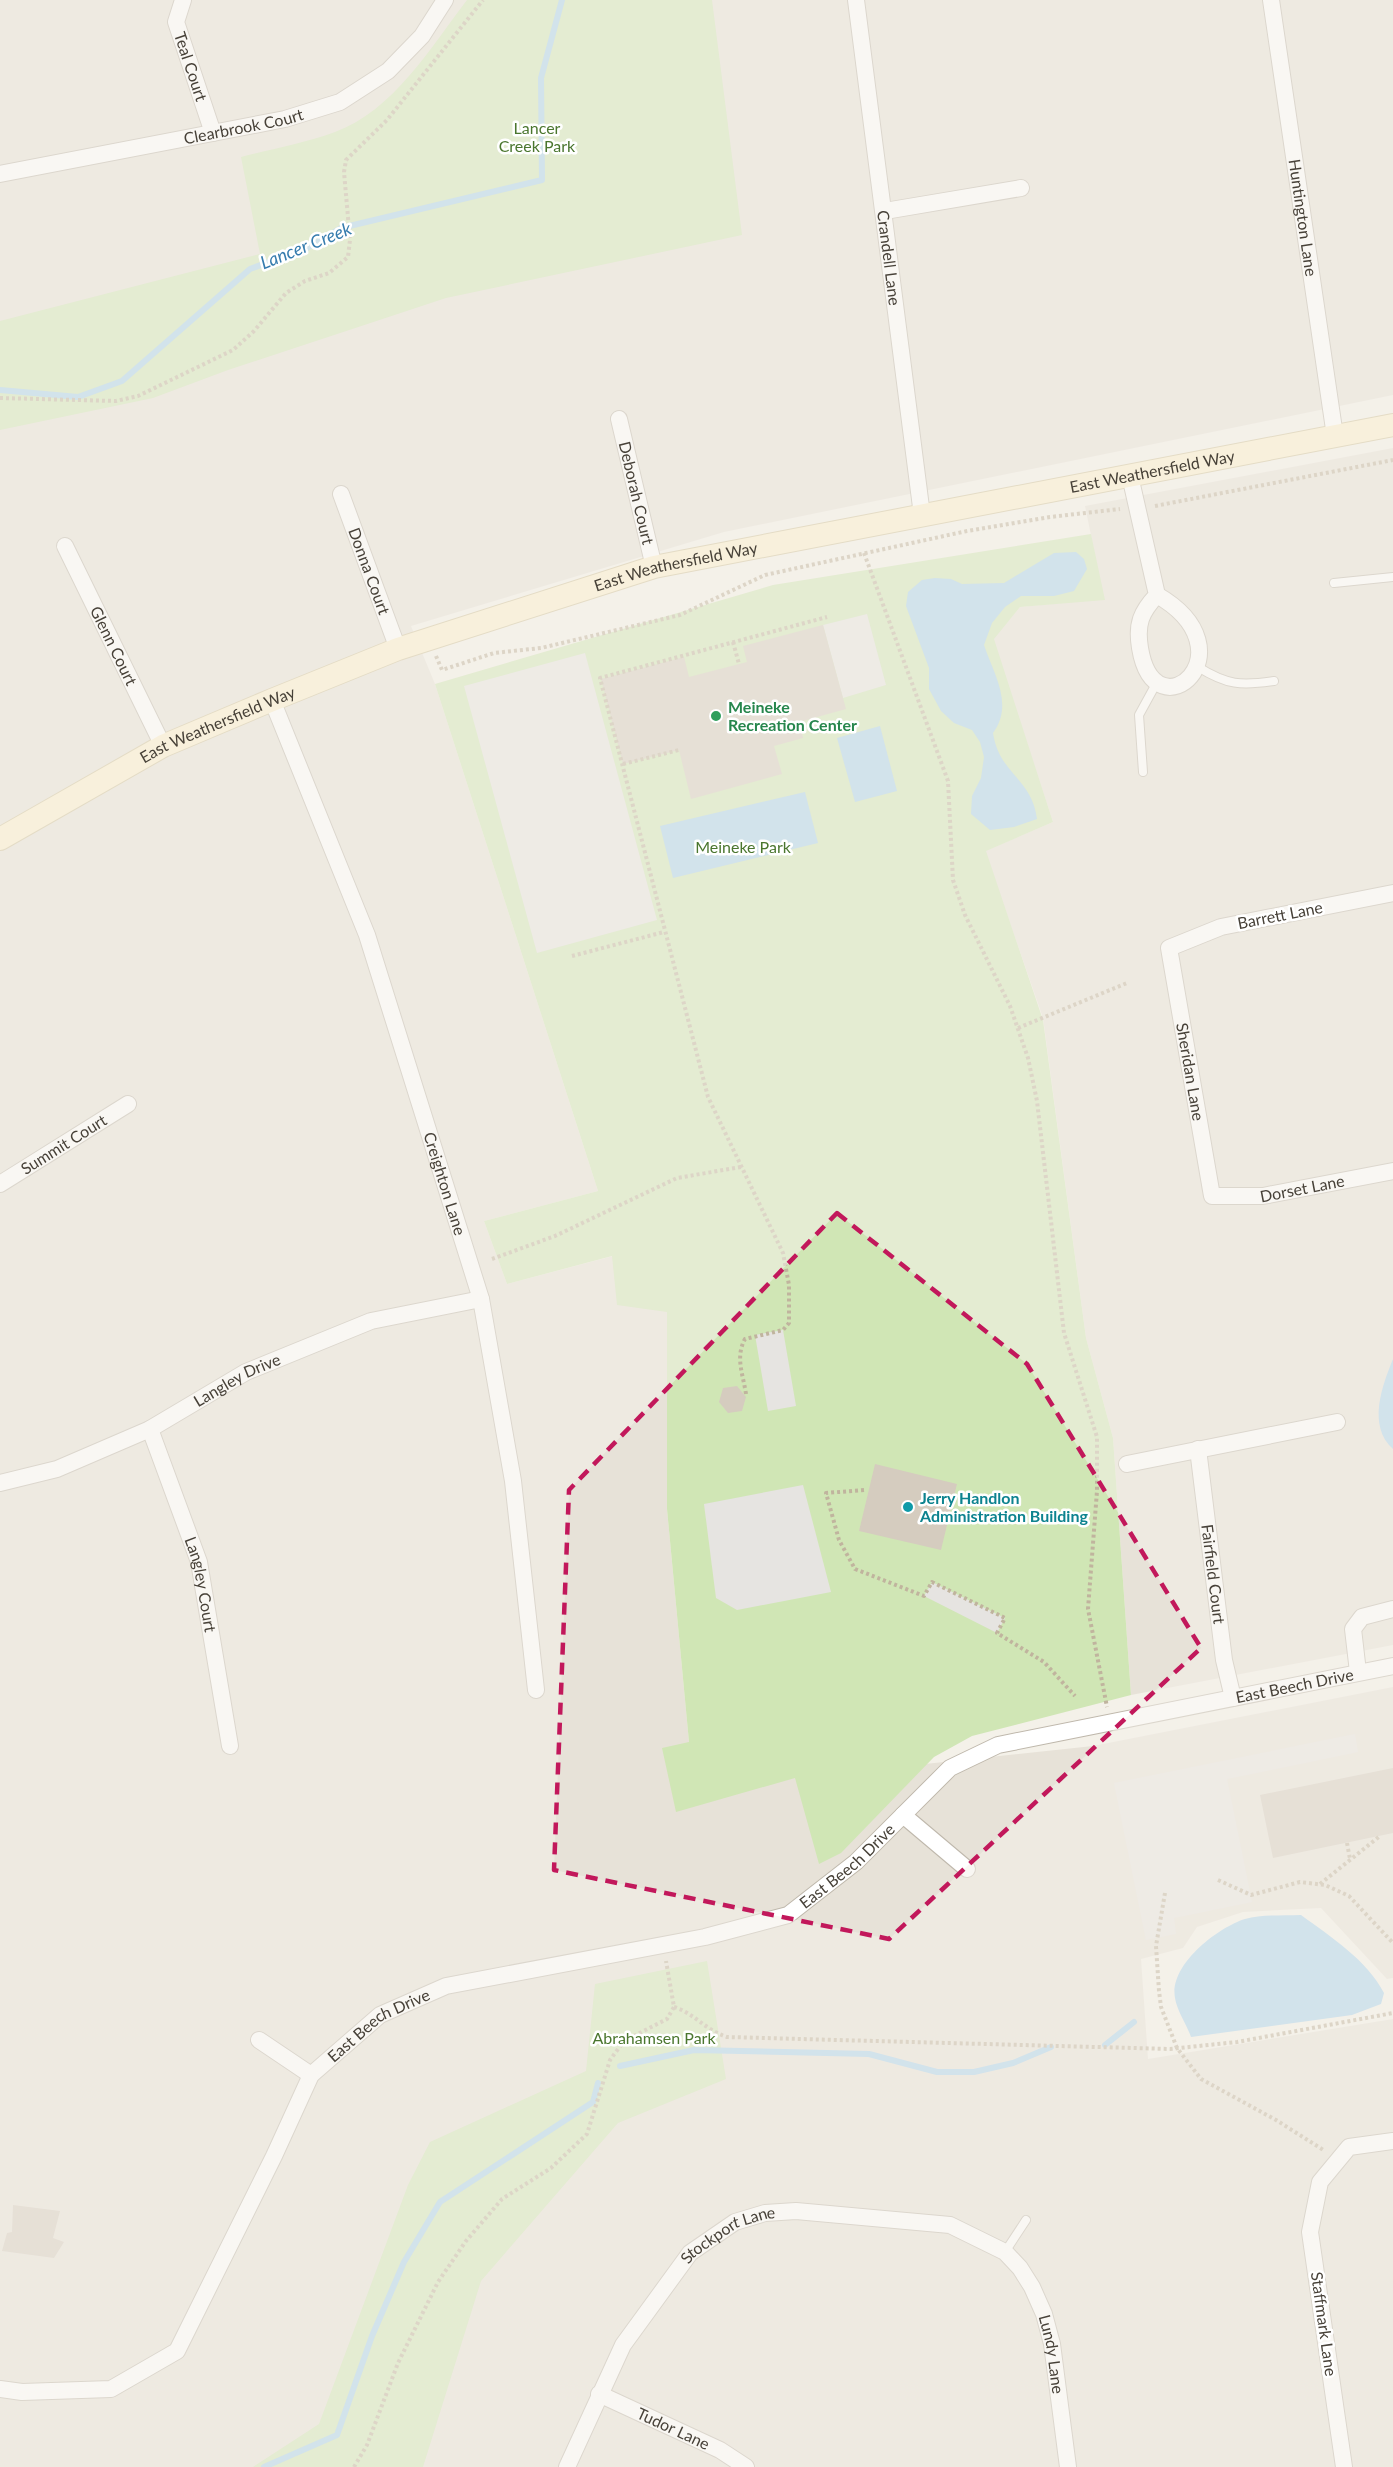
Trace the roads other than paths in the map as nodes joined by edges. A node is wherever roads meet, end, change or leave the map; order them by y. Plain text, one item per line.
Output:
1 (183, 0) edge
2 (445, 0) edge
3 (856, 0) edge
4 (1271, 0) edge
5 (213, 133) junction
6 (0, 174) edge
7 (1022, 188) dead end
8 (885, 211) junction
9 (619, 419) dead end
10 (1393, 425) edge
11 (1335, 436) junction
12 (1130, 476) junction
13 (341, 494) dead end
14 (922, 515) junction
15 (65, 546) dead end
16 (654, 567) junction
17 (1393, 577) edge
18 (1334, 583) dead end
19 (1157, 595) junction
20 (398, 649) junction
21 (1198, 667) junction
22 (1274, 681) dead end
23 (1156, 684) junction
24 (272, 700) junction
25 (163, 746) junction
26 (1143, 772) dead end
27 (0, 839) edge
28 (1393, 893) edge
29 (1169, 948) joint
30 (128, 1104) dead end
31 (1393, 1171) edge
32 (0, 1184) edge
33 (1212, 1196) joint
34 (481, 1299) junction
35 (1337, 1422) dead end
36 (150, 1429) junction
37 (1198, 1449) junction
38 (1127, 1464) dead end
39 (0, 1483) edge
40 (1393, 1609) edge
41 (1393, 1666) edge
42 (1358, 1672) junction
43 (536, 1690) dead end
44 (1233, 1698) junction
45 (230, 1746) dead end
46 (903, 1815) junction
47 (967, 1869) dead end
48 (259, 2040) dead end
49 (311, 2075) junction
50 (1393, 2141) edge
51 (1026, 2220) dead end
52 (1005, 2252) junction
53 (0, 2389) edge
54 (599, 2394) junction
55 (567, 2467) edge
56 (746, 2467) edge
57 (1068, 2467) edge
58 (1344, 2467) edge

1 - 5 street, Teal Court
2 - 5 street, Clearbrook Court
3 - 8 street, Crandell Lane
4 - 11 street, Huntington Lane
5 - 6 street, Clearbrook Court
7 - 8 street
8 - 14 street, Crandell Lane
9 - 16 street, Deborah Court
10 - 11 street, East Weathersfield Way
11 - 12 street, East Weathersfield Way
12 - 14 street, East Weathersfield Way
12 - 19 street
13 - 20 street, Donna Court
14 - 16 street, East Weathersfield Way
15 - 25 street, Glenn Court
16 - 20 street, East Weathersfield Way
17 - 18 lane
19 - 21 street
19 - 23 street
20 - 24 street, East Weathersfield Way
21 - 22 lane
21 - 23 street
23 - 26 lane
24 - 25 street, East Weathersfield Way
24 - 34 street, Creighton Lane
25 - 27 street, East Weathersfield Way
28 - 29 street, Barrett Lane
29 - 33 street, Sheridan Lane
30 - 32 street, Summit Court
31 - 33 street, Dorset Lane
34 - 36 street, Langley Drive
34 - 43 street, Creighton Lane
35 - 37 street
36 - 39 street, Langley Drive
36 - 45 street, Langley Court
37 - 38 street
37 - 44 street, Fairfield Court
40 - 42 street
41 - 42 street, East Beech Drive
42 - 44 street, East Beech Drive
44 - 46 street, East Beech Drive
46 - 47 street, East Beech Drive
46 - 49 street, East Beech Drive
48 - 49 street
49 - 53 street, East Beech Drive
50 - 58 street, Staffmark Lane
51 - 52 lane
52 - 54 street, Stockport Lane
52 - 57 street, Lundy Lane
54 - 55 street, Stockport Lane
54 - 56 street, Tudor Lane

